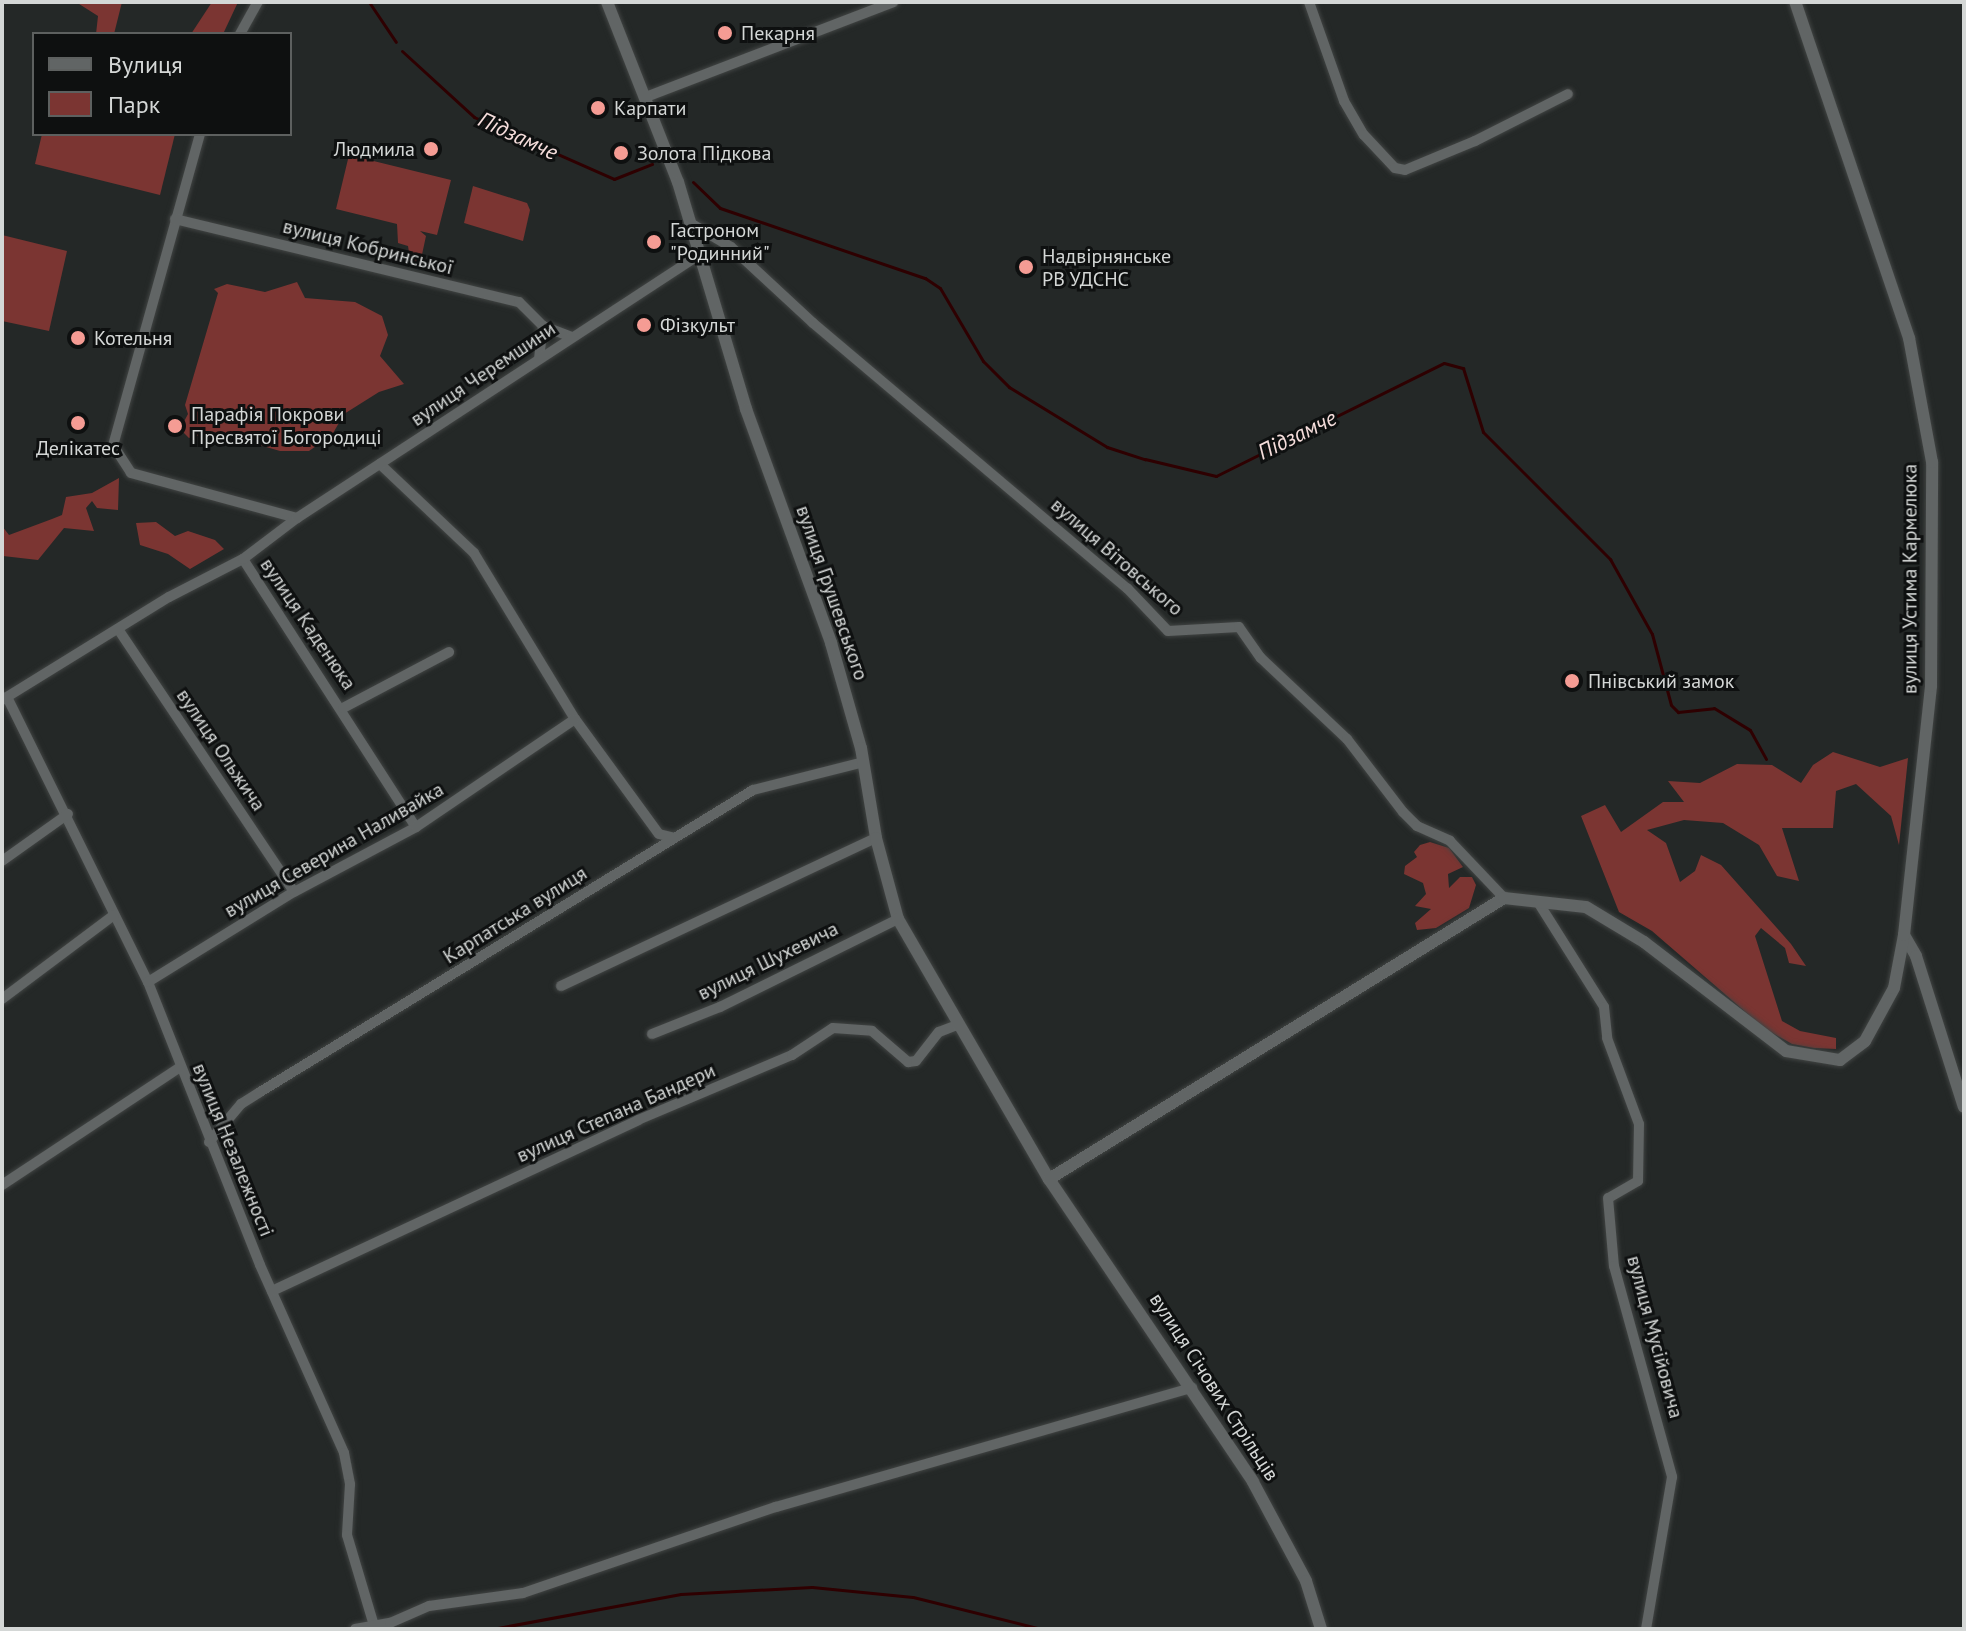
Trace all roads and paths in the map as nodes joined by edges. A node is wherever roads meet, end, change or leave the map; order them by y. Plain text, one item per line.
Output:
1 (258, 2) edge
2 (607, 2) edge
3 (1309, 2) edge
4 (1795, 2) edge
5 (890, 3) edge
6 (241, 32) edge
7 (1568, 94) dead end
8 (646, 97) junction
9 (199, 136) edge
10 (175, 219) junction
11 (692, 224) junction
12 (700, 254) junction
13 (543, 326) junction
14 (571, 337) junction
15 (539, 358) junction
16 (380, 464) junction
17 (297, 518) junction
18 (243, 559) junction
19 (118, 629) junction
20 (449, 652) dead end
21 (4, 699) edge
22 (343, 708) junction
23 (575, 719) junction
24 (864, 762) junction
25 (68, 814) junction
26 (416, 827) junction
27 (675, 838) junction
28 (876, 838) junction
29 (2, 861) edge
30 (294, 892) junction
31 (1504, 898) junction
32 (1538, 902) junction
33 (114, 915) junction
34 (898, 919) junction
35 (1904, 935) junction
36 (148, 982) junction
37 (561, 986) dead end
38 (2, 999) edge
39 (957, 1025) junction
40 (652, 1034) dead end
41 (180, 1067) junction
42 (1964, 1107) edge
43 (209, 1142) junction
44 (1049, 1179) junction
45 (2, 1185) edge
46 (272, 1291) junction
47 (1192, 1388) junction
48 (375, 1627) edge
49 (355, 1629) edge
50 (1321, 1629) edge
51 (1646, 1629) edge

1 - 6 street
2 - 8 street, вулиця Грушевського
3 - 7 street
4 - 35 street, вулиця Устима Кармелюка
5 - 8 street
8 - 11 street, вулиця Грушевського
9 - 10 street
10 - 13 street, вулиця Кобринської
10 - 17 street
11 - 12 street, вулиця Грушевського
11 - 31 street, вулиця Вітовського
12 - 14 street, вулиця Черемшини
12 - 24 street, вулиця Грушевського
13 - 14 street, вулиця Кобринської
13 - 15 street
14 - 15 street, вулиця Черемшини
15 - 16 street, вулиця Черемшини
16 - 17 street, вулиця Черемшини
16 - 23 street
17 - 18 street, вулиця Черемшини
18 - 19 street, вулиця Черемшини
18 - 22 street, вулиця Каденюка
19 - 21 street, вулиця Черемшини
19 - 30 street, вулиця Ольжича
20 - 22 street, вулиця Каденюка
21 - 25 street, вулиця Незалежності
22 - 26 street, вулиця Каденюка
23 - 26 street, вулиця Северина Наливайка
23 - 27 street
24 - 27 street, Карпатська вулиця
24 - 28 street, вулиця Грушевського
25 - 29 street
25 - 33 street, вулиця Незалежності
26 - 30 street, вулиця Северина Наливайка
27 - 43 street, Карпатська вулиця
28 - 34 street, вулиця Грушевського
28 - 37 street
30 - 36 street, вулиця Северина Наливайка
31 - 32 street, вулиця Устима Кармелюка
31 - 44 street
32 - 35 street, вулиця Устима Кармелюка
32 - 51 street, вулиця Мусійовича
33 - 36 street, вулиця Незалежності
33 - 38 street
34 - 39 street, вулиця Грушевського
34 - 40 street, вулиця Шухевича
35 - 42 street
36 - 41 street, вулиця Незалежності
39 - 44 street, вулиця Грушевського
39 - 46 street, вулиця Степана Бандери
41 - 43 street, вулиця Незалежності
41 - 45 street
43 - 46 street, вулиця Незалежності
44 - 47 street, вулиця Січових Стрільців
46 - 48 street, вулиця Незалежності
47 - 48 street
47 - 50 street, вулиця Січових Стрільців
48 - 49 street

